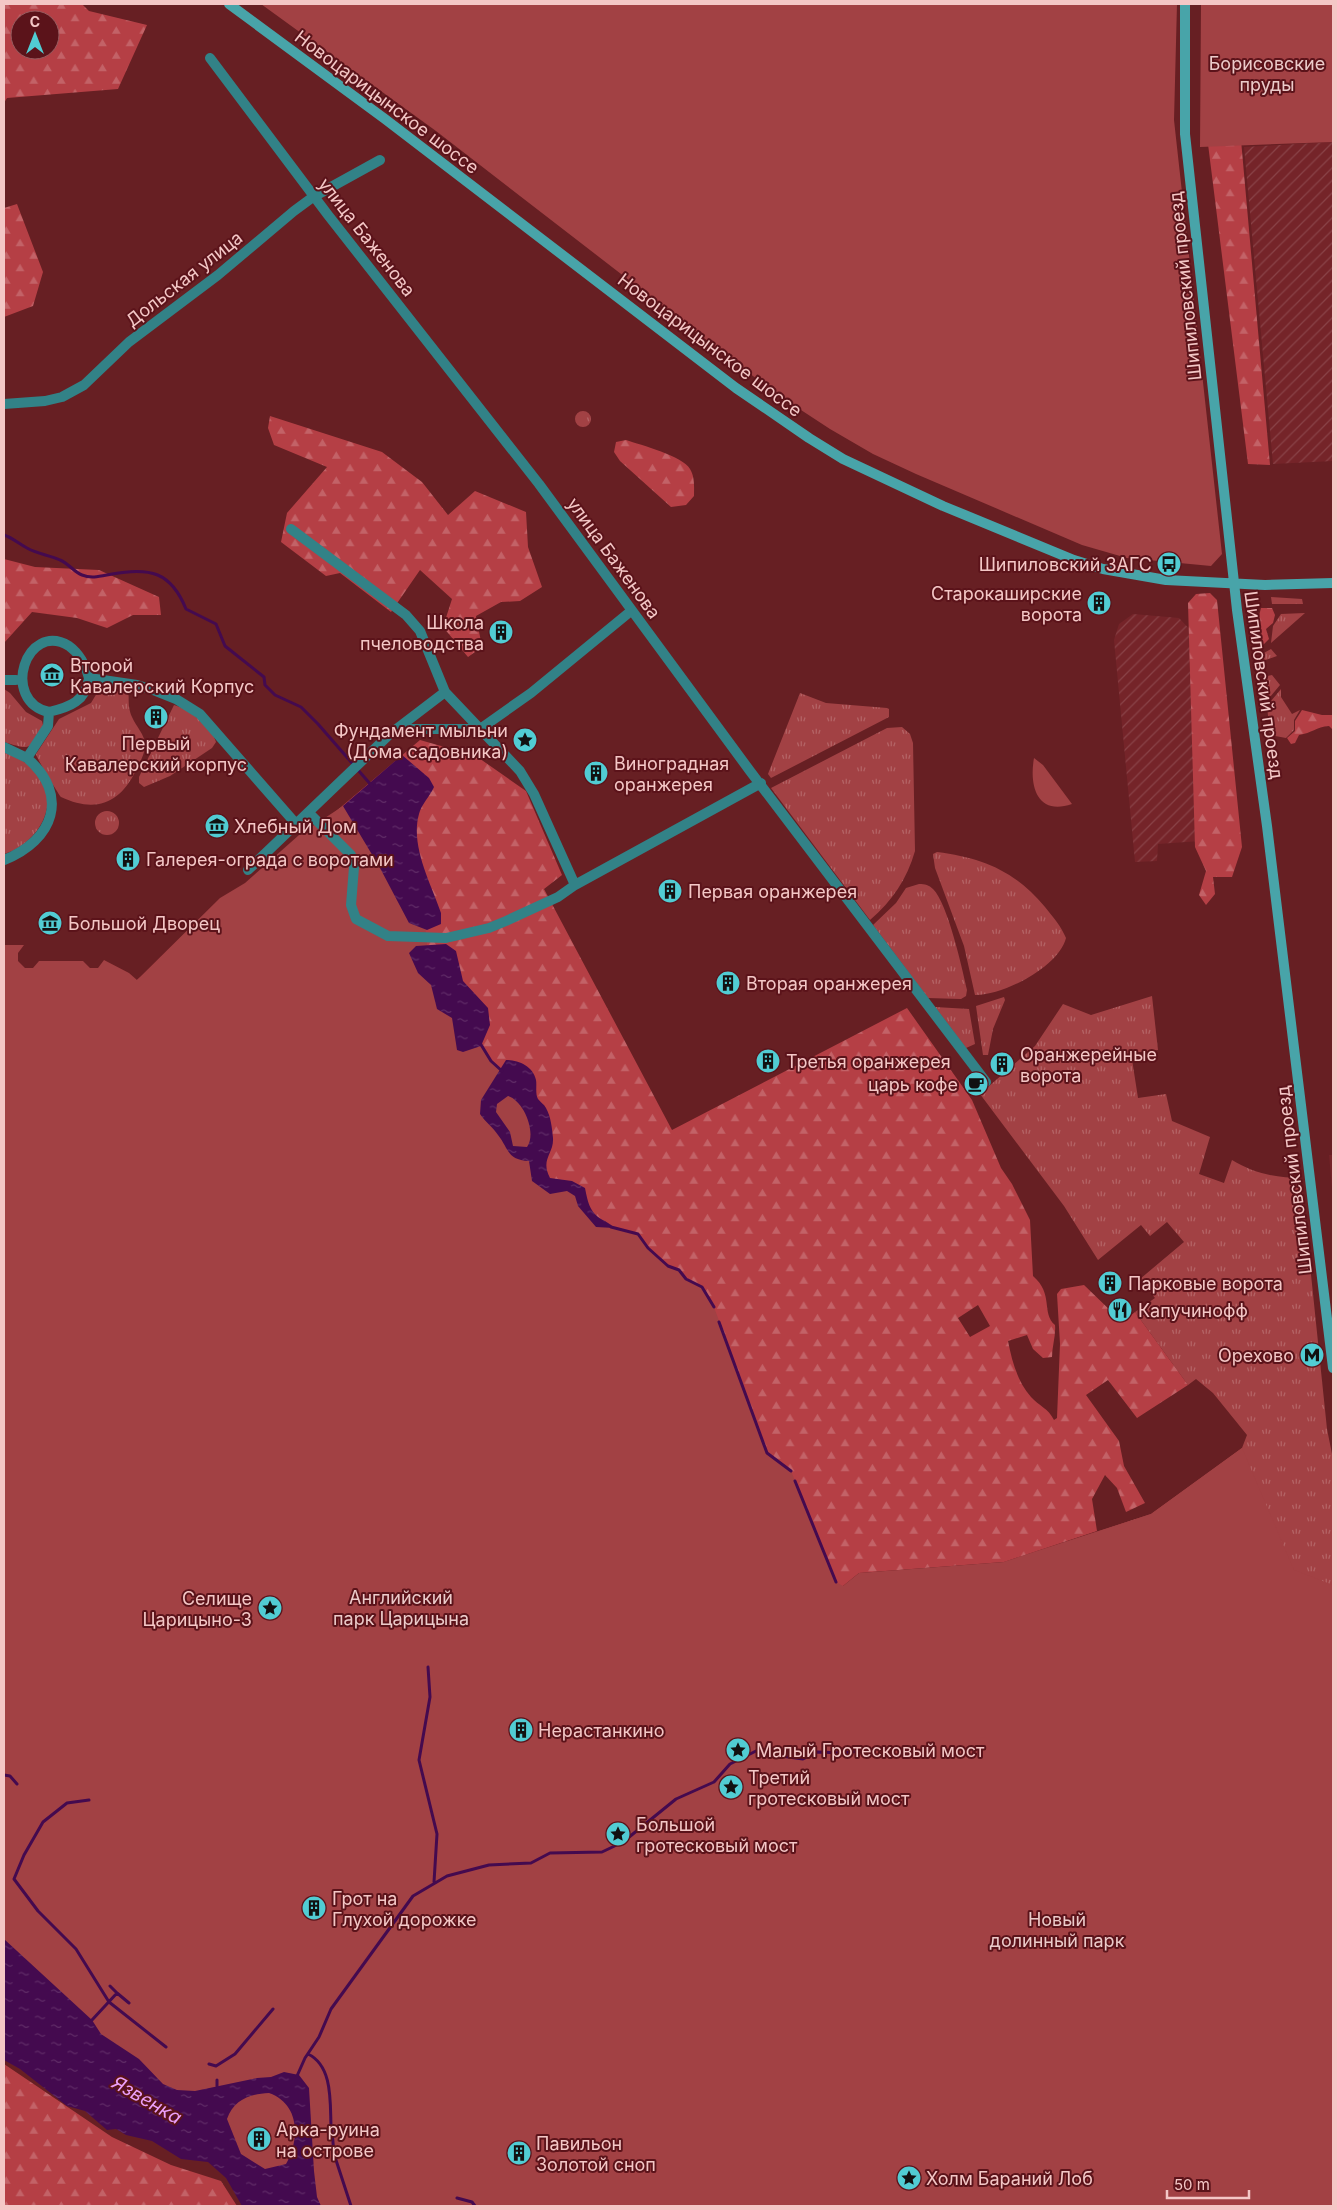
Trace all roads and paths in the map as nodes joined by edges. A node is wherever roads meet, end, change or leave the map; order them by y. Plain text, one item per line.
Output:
1 (229, 4) edge
2 (1185, 4) edge
3 (210, 58) dead end
4 (380, 160) dead end
5 (313, 197) junction
6 (4, 404) edge
7 (291, 529) dead end
8 (1234, 583) junction
9 (1333, 583) edge
10 (631, 611) junction
11 (89, 678) junction
12 (4, 680) edge
13 (16, 680) junction
14 (445, 692) junction
15 (49, 712) junction
16 (480, 729) junction
17 (391, 734) junction
18 (4, 747) edge
19 (26, 758) junction
20 (761, 783) junction
21 (310, 813) junction
22 (297, 825) junction
23 (4, 860) edge
24 (248, 870) dead end
25 (575, 885) junction
26 (986, 1082) dead end
27 (1333, 1368) edge

1 - 8 main road, Новоцарицынское шоссе
2 - 8 main road, Шипиловский проезд
3 - 5 street, улица Баженова
4 - 5 street, Дольская улица
5 - 6 street, Дольская улица
5 - 10 street, улица Баженова
7 - 14 street
8 - 9 main road, Новоцарицынское шоссе
8 - 27 main road, Шипиловский проезд
10 - 16 street
10 - 20 street, улица Баженова
11 - 13 street
11 - 15 street
11 - 22 street
12 - 13 street
13 - 15 street
14 - 16 street
14 - 17 street
15 - 19 street
16 - 17 street
16 - 25 street
17 - 21 street
18 - 19 street
19 - 23 street
20 - 25 street
20 - 26 street, улица Баженова
21 - 22 street
21 - 25 street
22 - 24 street

